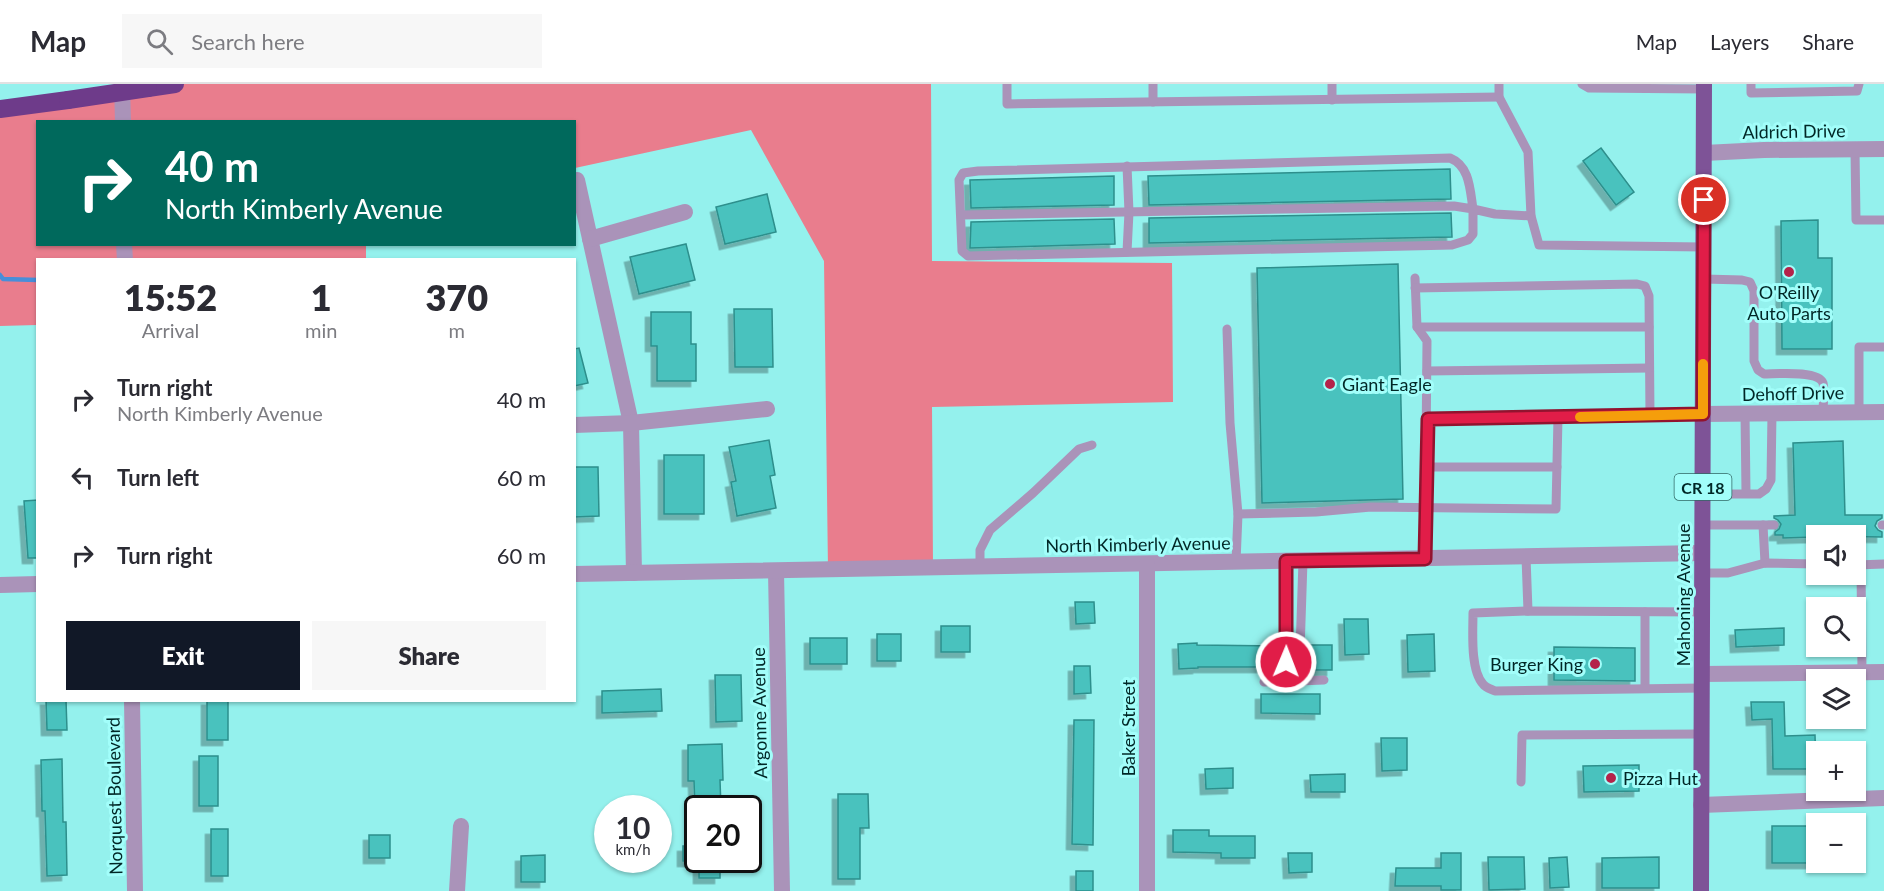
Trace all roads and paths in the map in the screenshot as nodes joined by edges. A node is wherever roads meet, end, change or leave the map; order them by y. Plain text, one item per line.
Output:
1 (122, 84) edge
2 (175, 84) edge
3 (1007, 84) edge
4 (1153, 84) edge
5 (1332, 84) edge
6 (1499, 84) edge
7 (1582, 84) edge
8 (1750, 84) edge
9 (1859, 84) edge
10 (1704, 86) edge
11 (1790, 89) edge
12 (1499, 97) junction
13 (1332, 100) junction
14 (1153, 102) junction
15 (0, 109) edge
16 (123, 120) edge
17 (1884, 149) edge
18 (1855, 150) junction
19 (1704, 153) junction
20 (1127, 166) junction
21 (577, 180) dead end
22 (1473, 208) junction
23 (685, 212) dead end
24 (1129, 212) junction
25 (961, 215) junction
26 (1531, 216) junction
27 (1884, 220) edge
28 (590, 239) junction
29 (1704, 247) junction
30 (1127, 252) junction
31 (1415, 278) dead end
32 (1704, 279) junction
33 (1415, 288) junction
34 (1417, 327) junction
35 (1649, 327) junction
36 (1227, 329) dead end
37 (1884, 346) edge
38 (1649, 368) junction
39 (1428, 370) junction
40 (767, 410) dead end
41 (1823, 412) junction
42 (1859, 412) junction
43 (1884, 412) edge
44 (1745, 413) junction
45 (1772, 413) junction
46 (1703, 414) junction
47 (1650, 416) junction
48 (1558, 417) junction
49 (1428, 419) junction
50 (631, 423) junction
51 (576, 425) edge
52 (1092, 445) dead end
53 (1427, 467) junction
54 (1557, 467) junction
55 (1746, 493) junction
56 (1702, 494) junction
57 (1426, 508) junction
58 (1238, 514) junction
59 (1702, 525) junction
60 (1763, 525) junction
61 (1774, 525) dead end
62 (1702, 554) junction
63 (1526, 557) junction
64 (1425, 559) junction
65 (1294, 561) junction
66 (1236, 562) junction
67 (1765, 563) junction
68 (1147, 564) junction
69 (1806, 564) edge
70 (1884, 564) edge
71 (1866, 565) edge
72 (980, 566) junction
73 (776, 571) junction
74 (634, 573) junction
75 (1702, 573) junction
76 (576, 574) edge
77 (36, 584) edge
78 (0, 585) edge
79 (1859, 585) edge
80 (1528, 611) junction
81 (1645, 612) junction
82 (1702, 612) junction
83 (1862, 669) edge
84 (1866, 672) edge
85 (1884, 672) edge
86 (1806, 675) edge
87 (1323, 680) dead end
88 (1286, 681) junction
89 (1299, 681) junction
90 (1702, 681) junction
91 (1264, 682) dead end
92 (1645, 688) junction
93 (132, 702) edge
94 (1702, 734) junction
95 (1521, 782) dead end
96 (1884, 798) edge
97 (1701, 805) junction
98 (461, 826) dead end
99 (135, 891) edge
100 (457, 891) edge
101 (782, 891) edge
102 (1147, 891) edge
103 (1701, 891) edge

1 - 16 street
2 - 15 highway, bridge
3 - 14 lane
4 - 14 lane
5 - 13 lane
6 - 12 lane
7 - 10 lane
8 - 11 lane
9 - 11 lane
10 - 19 main road, Mahoning Avenue / CR 18
12 - 13 lane
12 - 26 lane
13 - 14 lane
17 - 18 street, Aldrich Drive
18 - 19 street, Aldrich Drive
18 - 27 lane
19 - 29 main road, Mahoning Avenue / CR 18
20 - 22 lane
20 - 24 lane
20 - 25 lane
21 - 28 street
22 - 24 lane
22 - 26 lane
22 - 30 lane
23 - 28 street
24 - 25 lane
24 - 30 lane
25 - 30 lane
26 - 29 lane
28 - 50 street
29 - 32 main road, Mahoning Avenue / CR 18
31 - 33 lane
32 - 41 lane
32 - 46 main road, Mahoning Avenue / CR 18
33 - 34 lane
33 - 35 lane
34 - 35 lane
34 - 39 lane
35 - 38 lane
36 - 58 lane
37 - 42 lane
38 - 39 lane
38 - 47 lane
39 - 49 lane
40 - 50 street
41 - 42 street, Dehoff Drive
41 - 45 street, Dehoff Drive
42 - 43 street, Dehoff Drive
44 - 45 street, Dehoff Drive
44 - 46 street, Dehoff Drive
44 - 55 lane
45 - 55 lane
46 - 47 lane
46 - 56 main road, Mahoning Avenue / CR 18
47 - 48 lane
48 - 49 lane
48 - 54 lane
49 - 53 lane
50 - 51 street
50 - 74 street
52 - 72 lane
53 - 54 lane
53 - 57 lane
54 - 57 lane
55 - 56 lane
56 - 59 main road, Mahoning Avenue / CR 18
57 - 58 lane
57 - 64 lane
58 - 66 lane
59 - 60 lane
59 - 62 main road, Mahoning Avenue / CR 18
60 - 61 lane
60 - 67 lane
62 - 63 street, North Kimberly Avenue
62 - 75 main road, Mahoning Avenue / CR 18
63 - 64 street, North Kimberly Avenue
63 - 80 lane
64 - 65 street, North Kimberly Avenue
65 - 66 street, North Kimberly Avenue
65 - 88 lane
65 - 89 lane
66 - 68 street, North Kimberly Avenue
67 - 69 lane
67 - 75 lane
68 - 72 street, North Kimberly Avenue
68 - 102 street, Baker Street
70 - 71 lane
72 - 73 street, North Kimberly Avenue
73 - 74 street, North Kimberly Avenue
73 - 101 street, Argonne Avenue
74 - 76 street, North Kimberly Avenue
75 - 82 main road, Mahoning Avenue / CR 18
77 - 78 street
79 - 83 lane
80 - 81 lane
80 - 92 lane
81 - 82 lane
81 - 92 lane
82 - 90 main road, Mahoning Avenue / CR 18
84 - 85 street
86 - 90 street
87 - 89 lane
88 - 89 lane
88 - 91 lane
90 - 92 lane
90 - 94 main road, Mahoning Avenue / CR 18
93 - 99 street, Norquest Boulevard
94 - 95 lane
94 - 97 main road, Mahoning Avenue / CR 18
96 - 97 street
97 - 103 main road, Mahoning Avenue / CR 18
98 - 100 street

